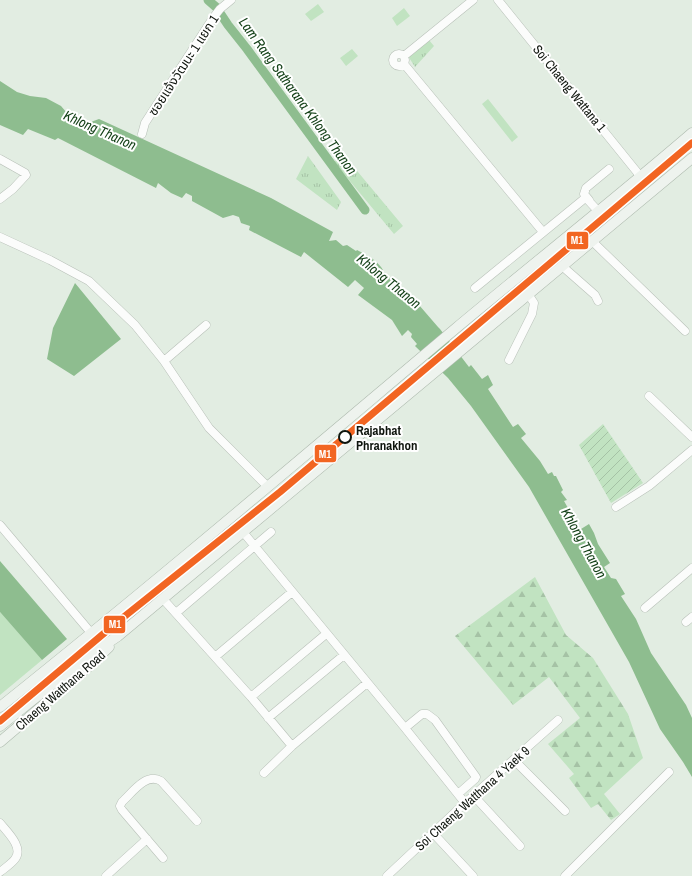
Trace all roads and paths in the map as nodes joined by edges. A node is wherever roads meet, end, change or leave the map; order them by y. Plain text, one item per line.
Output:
1 (231, 0) edge
2 (473, 0) edge
3 (498, 0) edge
4 (692, 133) edge
5 (142, 134) dead end
6 (692, 158) edge
7 (4, 161) edge
8 (0, 168) edge
9 (609, 169) dead end
10 (641, 177) junction
11 (0, 199) edge
12 (589, 200) junction
13 (599, 212) junction
14 (543, 232) junction
15 (0, 237) edge
16 (592, 241) junction
17 (562, 266) junction
18 (475, 288) dead end
19 (528, 294) junction
20 (598, 301) dead end
21 (206, 325) dead end
22 (685, 331) dead end
23 (510, 360) dead end
24 (164, 361) junction
25 (649, 396) dead end
26 (692, 436) edge
27 (692, 450) edge
28 (268, 487) junction
29 (616, 507) dead end
30 (0, 525) edge
31 (243, 532) junction
32 (271, 532) dead end
33 (255, 546) junction
34 (692, 568) edge
35 (292, 592) junction
36 (163, 599) junction
37 (644, 608) dead end
38 (176, 613) junction
39 (92, 634) junction
40 (326, 634) junction
41 (118, 636) junction
42 (344, 655) junction
43 (215, 657) junction
44 (367, 683) junction
45 (251, 697) junction
46 (0, 707) edge
47 (268, 718) junction
48 (558, 720) dead end
49 (0, 726) edge
50 (405, 728) junction
51 (0, 742) edge
52 (292, 746) junction
53 (514, 760) junction
54 (669, 772) dead end
55 (264, 773) dead end
56 (458, 794) junction
57 (474, 795) junction
58 (465, 803) junction
59 (565, 811) dead end
60 (197, 821) dead end
61 (0, 823) edge
62 (433, 833) junction
63 (147, 839) junction
64 (520, 846) dead end
65 (163, 858) dead end
66 (0, 872) edge
67 (392, 874) edge
68 (106, 876) edge
69 (473, 876) edge
70 (565, 876) edge

1 - 5 street, ซอยแจ้งวัฒนะ 1 แยก 1
2 - 14 street
3 - 10 street, Soi Chaeng Wattana 1
4 - 10 main road, Chaeng Watthana Road
6 - 16 main road, Chaeng Watthana Road
7 - 8 street
7 - 11 street
9 - 12 street
10 - 13 main road, Chaeng Watthana Road
12 - 13 street
12 - 14 street
13 - 28 main road, Chaeng Watthana Road
14 - 18 street
15 - 24 street
16 - 17 main road, Chaeng Watthana Road
16 - 22 street
17 - 19 main road, Chaeng Watthana Road
17 - 20 street
19 - 23 street
19 - 31 main road, Chaeng Watthana Road
21 - 24 street
24 - 28 street
25 - 26 street
27 - 29 street
28 - 39 main road, Chaeng Watthana Road
30 - 39 street
31 - 33 street
31 - 36 main road, Chaeng Watthana Road
32 - 33 street
33 - 35 street
33 - 38 street
34 - 37 street
35 - 40 street
35 - 43 street
36 - 38 street
36 - 41 main road, Chaeng Watthana Road
38 - 43 street
39 - 46 main road, Chaeng Watthana Road
40 - 42 street
40 - 45 street
41 - 49 main road, Chaeng Watthana Road
41 - 51 main road, Chaeng Watthana Road
42 - 44 street
42 - 47 street
43 - 45 street
44 - 50 street
44 - 52 street
45 - 47 street
47 - 52 street
48 - 53 street, Soi Chaeng Watthana 4 Yaek 9
50 - 56 street
50 - 56 street
52 - 55 street
53 - 57 street, Soi Chaeng Watthana 4 Yaek 9
53 - 59 street
54 - 70 street
56 - 58 street
57 - 58 street, Soi Chaeng Watthana 4 Yaek 9
57 - 64 street
58 - 62 street, Soi Chaeng Watthana 4 Yaek 9
60 - 63 street
61 - 66 street
62 - 67 street, Soi Chaeng Watthana 4 Yaek 9
62 - 69 street
63 - 65 street
63 - 68 street

